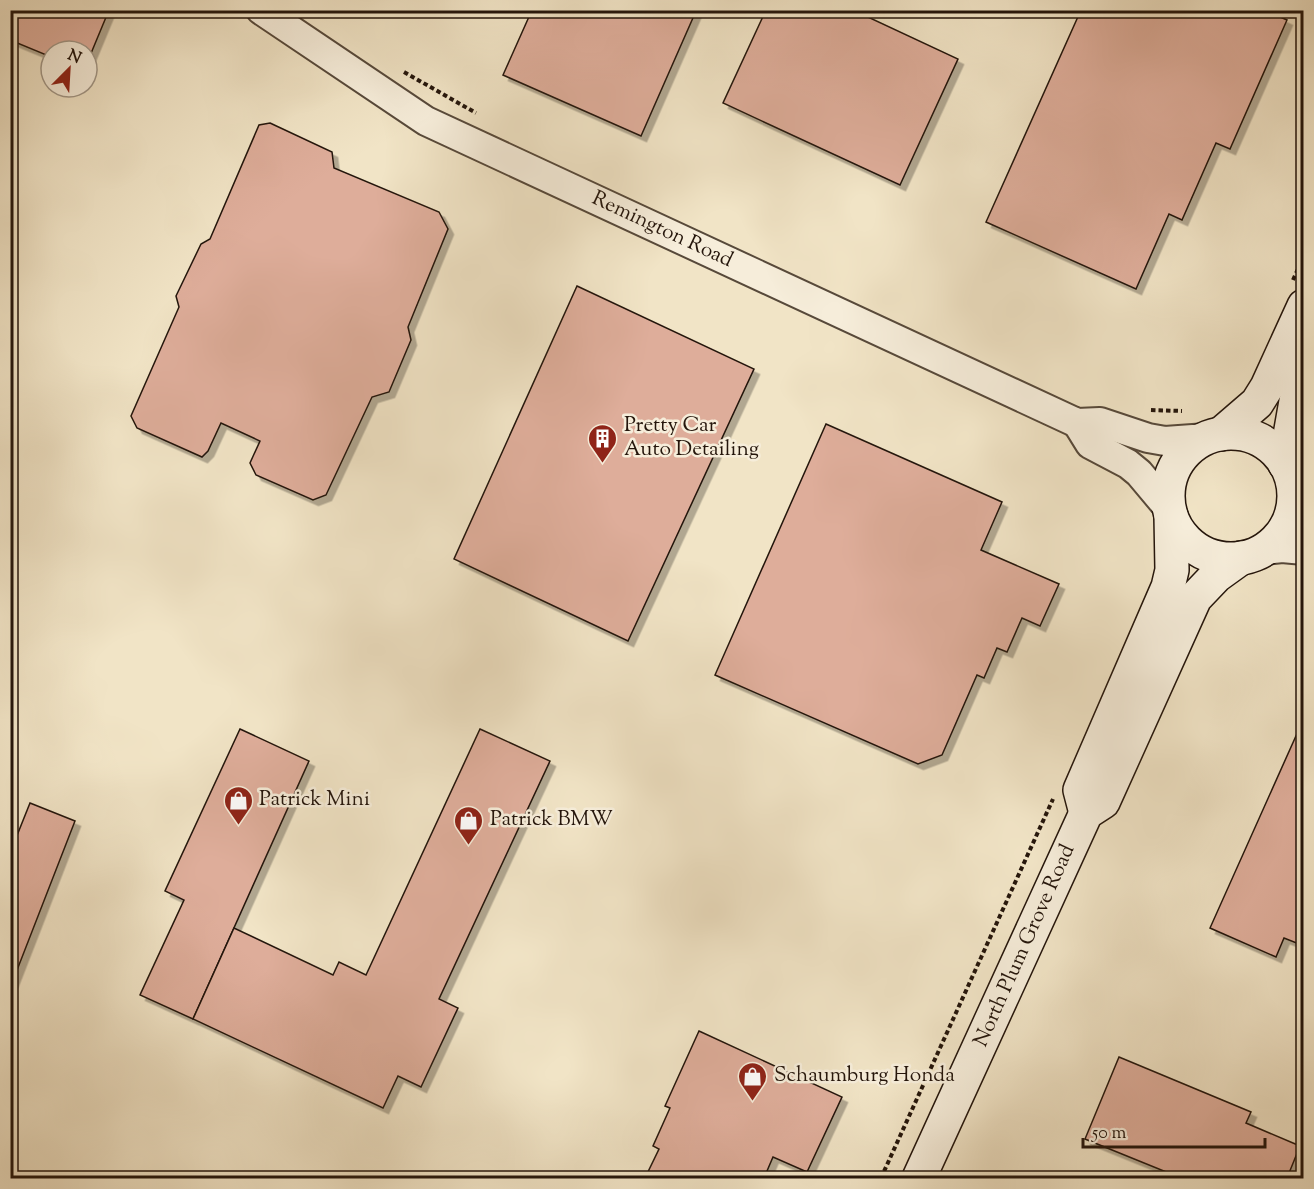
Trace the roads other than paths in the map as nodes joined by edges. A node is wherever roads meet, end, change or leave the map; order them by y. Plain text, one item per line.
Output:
1 (261, 10) edge
2 (1304, 306) edge
3 (1304, 376) edge
4 (1077, 423) junction
5 (1214, 436) junction
6 (1294, 481) edge
7 (1170, 513) junction
8 (1304, 550) edge
9 (1253, 554) junction
10 (1086, 813) junction
11 (919, 1179) edge

1 - 4 street, Remington Road
2 - 5 street
3 - 6 street
4 - 5 street, Remington Road
4 - 7 street, Remington Road
5 - 6 street
5 - 7 street
6 - 9 street
7 - 9 street
7 - 10 street
8 - 9 street
9 - 10 street, North Plum Grove Road
10 - 11 street, North Plum Grove Road

